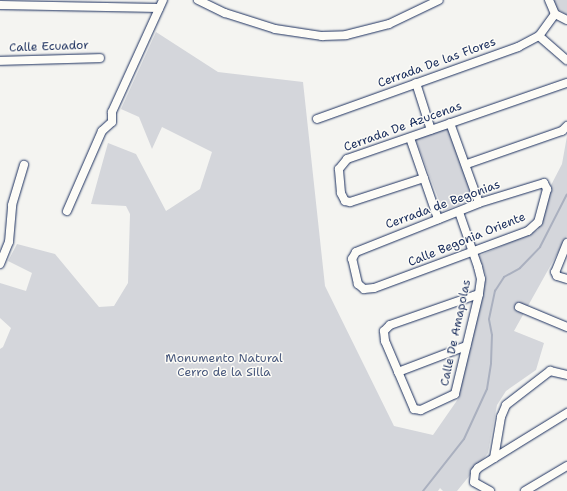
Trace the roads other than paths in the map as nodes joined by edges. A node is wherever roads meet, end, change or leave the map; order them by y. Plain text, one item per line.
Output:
1 (163, 0) edge
2 (198, 0) edge
3 (439, 0) edge
4 (549, 0) edge
5 (0, 5) edge
6 (159, 8) junction
7 (555, 14) junction
8 (567, 20) edge
9 (539, 36) junction
10 (100, 58) dead end
11 (567, 60) edge
12 (0, 61) edge
13 (416, 83) junction
14 (567, 83) edge
15 (317, 119) dead end
16 (450, 123) junction
17 (564, 128) edge
18 (431, 130) junction
19 (410, 138) junction
20 (467, 164) junction
21 (24, 165) dead end
22 (424, 178) junction
23 (544, 183) joint
24 (479, 204) junction
25 (67, 211) dead end
26 (459, 212) junction
27 (438, 219) junction
28 (567, 244) edge
29 (474, 253) junction
30 (0, 264) edge
31 (567, 279) edge
32 (364, 289) joint
33 (479, 294) junction
34 (519, 307) dead end
35 (567, 327) edge
36 (466, 346) junction
37 (398, 372) junction
38 (567, 375) edge
39 (567, 413) edge
40 (494, 458) junction
41 (567, 466) edge
42 (490, 491) edge
43 (525, 491) edge

1 - 6 street
2 - 3 street
4 - 7 street
5 - 6 street
6 - 25 street
7 - 8 street
7 - 9 street, Cerrada De las Flores
9 - 11 street
9 - 13 street, Cerrada De las Flores
10 - 12 street, Calle Ecuador
13 - 15 street, Cerrada De las Flores
13 - 18 street
14 - 16 street, Cerrada De Azucenas
16 - 18 street, Cerrada De Azucenas
16 - 20 street
17 - 20 street
18 - 19 street, Cerrada De Azucenas
19 - 22 street
19 - 22 street, Cerrada De Azucenas
20 - 24 street
21 - 30 street
22 - 27 street
23 - 24 street, Cerrada de Begonias
23 - 29 street, Calle Begonia Oriente
24 - 26 street, Cerrada de Begonias
26 - 27 street, Cerrada de Begonias
26 - 29 street, Calle De Amapolas
27 - 32 street, Cerrada de Begonias
28 - 31 street
29 - 32 street, Calle Begonia Oriente
29 - 33 street, Calle De Amapolas
33 - 36 street, Calle De Amapolas
33 - 37 street
34 - 35 street
36 - 37 street
36 - 37 street, Calle De Amapolas
38 - 40 street
39 - 40 street
40 - 42 street
41 - 43 street

